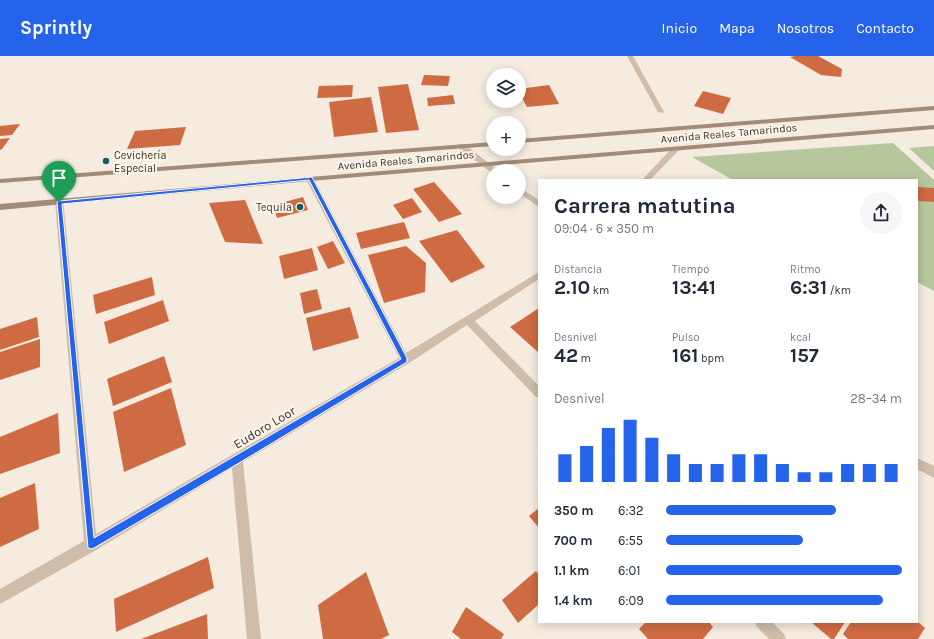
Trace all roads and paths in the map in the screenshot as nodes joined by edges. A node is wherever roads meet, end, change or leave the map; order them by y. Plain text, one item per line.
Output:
1 (630, 56) edge
2 (934, 108) edge
3 (660, 112) dead end
4 (934, 127) edge
5 (526, 140) edge
6 (486, 144) edge
7 (462, 146) junction
8 (676, 149) junction
9 (486, 164) junction
10 (57, 178) junction
11 (310, 178) junction
12 (647, 179) edge
13 (0, 182) edge
14 (526, 194) edge
15 (59, 202) junction
16 (538, 203) edge
17 (0, 207) edge
18 (538, 276) edge
19 (468, 320) junction
20 (405, 360) junction
21 (538, 392) edge
22 (237, 460) junction
23 (918, 464) edge
24 (934, 472) edge
25 (91, 545) junction
26 (0, 597) edge
27 (763, 623) edge
28 (254, 639) edge
29 (779, 639) edge

1 - 3 street
2 - 5 main road, Avenida Reales Tamarindos
4 - 8 main road, Avenida Reales Tamarindos
6 - 7 main road, Avenida Reales Tamarindos
7 - 9 street
7 - 10 main road, Avenida Reales Tamarindos
8 - 9 main road, Avenida Reales Tamarindos
8 - 12 street
9 - 11 main road, Avenida Reales Tamarindos
10 - 13 main road, Avenida Reales Tamarindos
10 - 15 street
11 - 15 main road, Avenida Reales Tamarindos
11 - 20 street
14 - 16 street
15 - 17 main road, Avenida Reales Tamarindos
15 - 25 street
18 - 19 street, Eudoro Loor
19 - 20 street, Eudoro Loor
19 - 21 street
20 - 22 street, Eudoro Loor
22 - 25 street, Eudoro Loor
22 - 28 street
23 - 24 street
25 - 26 street, Eudoro Loor
27 - 29 street

